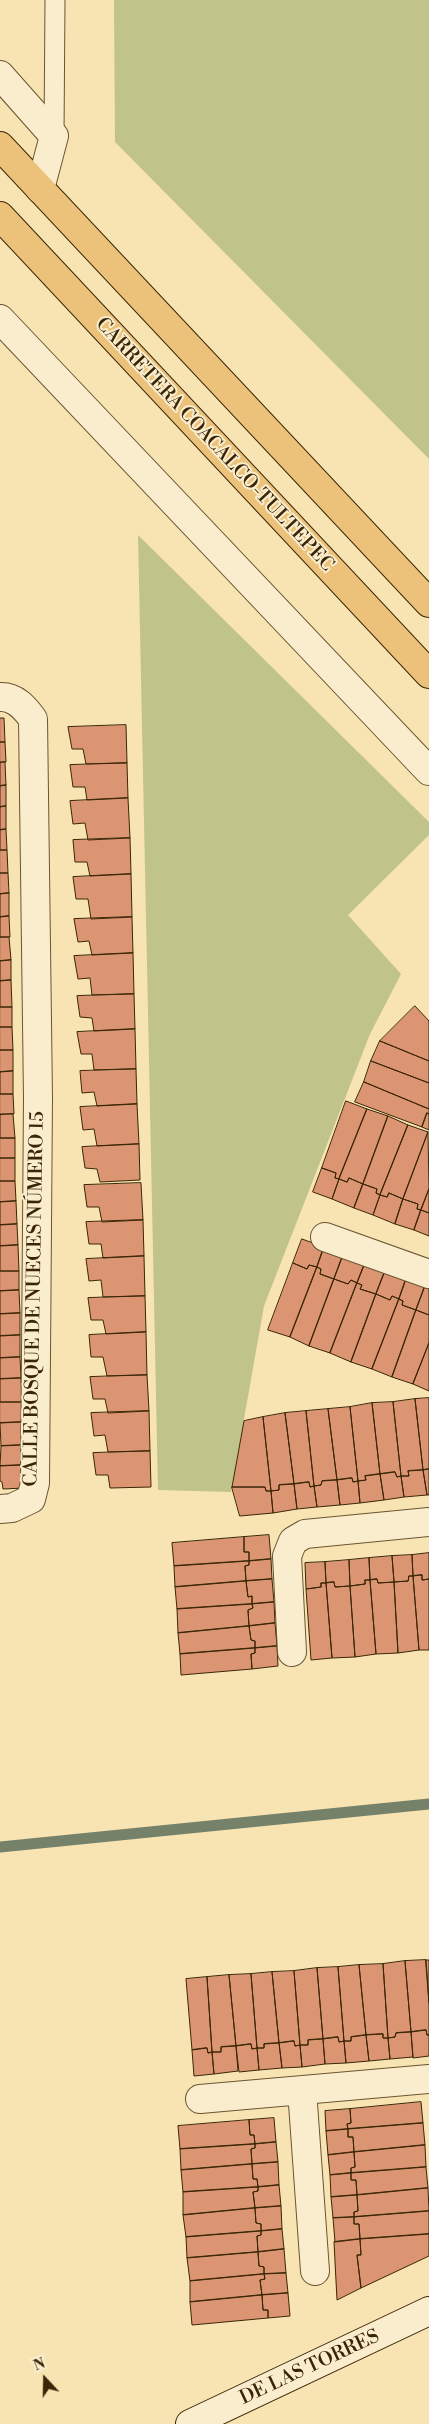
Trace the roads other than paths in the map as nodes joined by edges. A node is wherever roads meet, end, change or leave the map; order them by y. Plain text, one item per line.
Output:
1 (55, 0) edge
2 (0, 75) edge
3 (54, 136) junction
4 (0, 146) edge
5 (40, 189) junction
6 (0, 216) edge
7 (0, 319) edge
8 (429, 603) edge
9 (429, 674) edge
10 (12, 701) edge
11 (429, 772) edge
12 (325, 1237) dead end
13 (429, 1274) edge
14 (0, 1509) edge
15 (429, 1522) edge
16 (292, 1652) dead end
17 (429, 2079) edge
18 (302, 2090) junction
19 (200, 2099) dead end
20 (314, 2271) dead end
21 (429, 2311) edge
22 (190, 2424) edge

1 - 3 lane
2 - 3 street
3 - 5 street
4 - 5 main road
5 - 8 main road
6 - 9 main road, CARRETERA COACALCO-TULTEPEC
7 - 11 street
10 - 14 street, CALLE BOSQUE DE NUECES NÚMERO 15
12 - 13 street
15 - 16 street
17 - 18 street
18 - 19 street
18 - 20 street
21 - 22 street, DE LAS TORRES

